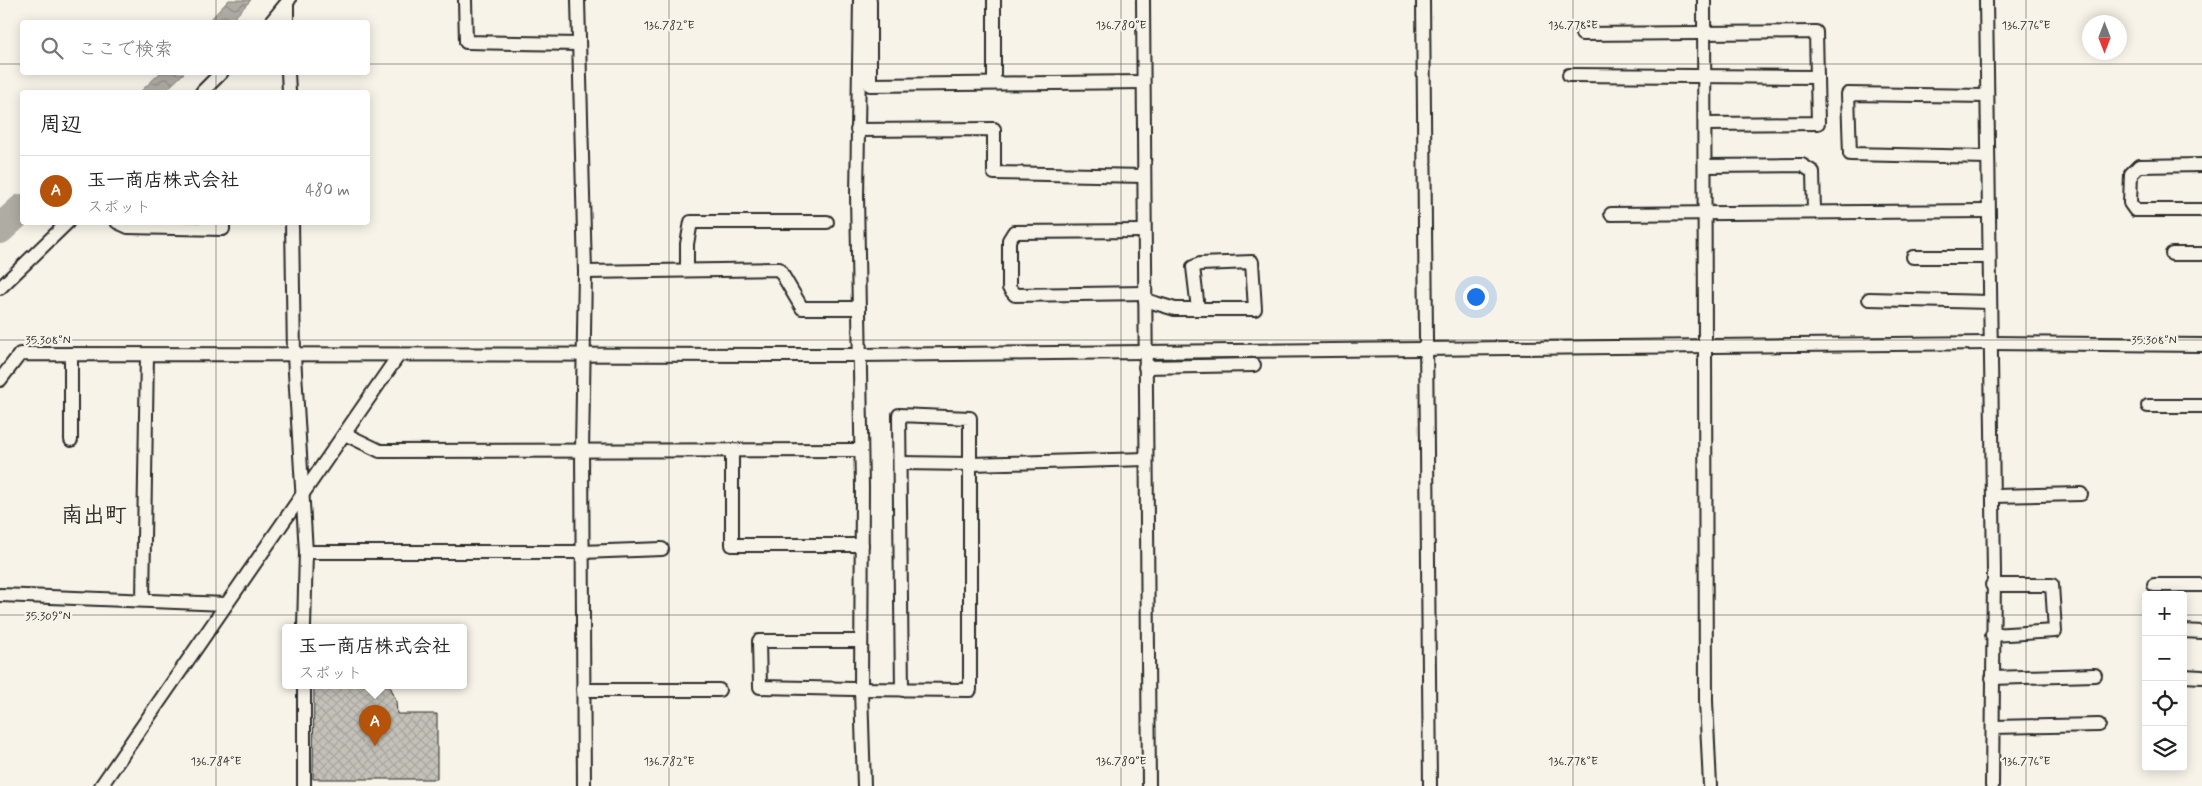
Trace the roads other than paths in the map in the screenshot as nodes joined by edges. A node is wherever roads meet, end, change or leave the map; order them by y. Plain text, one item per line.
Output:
1 (465, 0) edge
2 (578, 0) edge
3 (860, 0) edge
4 (870, 0) edge
5 (994, 0) edge
6 (1143, 0) edge
7 (1423, 0) edge
8 (1704, 0) edge
9 (1986, 0) edge
10 (288, 2) edge
11 (273, 20) edge
12 (287, 20) edge
13 (1705, 33) junction
14 (1582, 34) dead end
15 (579, 44) junction
16 (219, 75) edge
17 (288, 75) edge
18 (1569, 75) dead end
19 (1706, 75) junction
20 (1817, 77) junction
21 (1143, 82) junction
22 (994, 84) junction
23 (207, 90) edge
24 (289, 90) edge
25 (1987, 96) junction
26 (1706, 124) junction
27 (857, 130) junction
28 (1987, 157) junction
29 (2202, 165) edge
30 (1706, 166) junction
31 (1144, 176) junction
32 (2202, 210) edge
33 (1988, 211) junction
34 (1705, 212) junction
35 (1814, 212) junction
36 (1611, 214) dead end
37 (827, 222) dead end
38 (65, 225) edge
39 (124, 225) edge
40 (223, 225) edge
41 (292, 225) edge
42 (1144, 231) junction
43 (2172, 254) dead end
44 (2202, 254) edge
45 (1913, 257) dead end
46 (1988, 257) junction
47 (687, 269) junction
48 (585, 272) junction
49 (0, 288) edge
50 (1145, 296) junction
51 (1869, 299) dead end
52 (1989, 302) junction
53 (858, 308) junction
54 (1198, 309) junction
55 (1990, 343) junction
56 (2202, 345) edge
57 (1706, 346) junction
58 (1426, 348) junction
59 (1145, 351) junction
60 (71, 354) junction
61 (148, 355) junction
62 (859, 355) junction
63 (294, 356) junction
64 (398, 356) junction
65 (585, 356) junction
66 (1254, 365) dead end
67 (1145, 367) junction
68 (0, 380) edge
69 (2148, 406) dead end
70 (2202, 406) edge
71 (345, 434) junction
72 (71, 440) dead end
73 (732, 450) junction
74 (861, 450) junction
75 (582, 451) junction
76 (1146, 459) junction
77 (900, 463) junction
78 (971, 464) junction
79 (302, 493) junction
80 (2081, 494) dead end
81 (1992, 496) junction
82 (862, 545) junction
83 (662, 549) dead end
84 (306, 552) junction
85 (582, 552) junction
86 (1992, 585) junction
87 (2154, 585) dead end
88 (2202, 585) edge
89 (0, 595) edge
90 (143, 600) junction
91 (226, 604) junction
92 (304, 624) edge
93 (2187, 632) edge
94 (2202, 632) edge
95 (1992, 635) junction
96 (861, 641) junction
97 (2095, 675) dead end
98 (2187, 676) edge
99 (2202, 677) edge
100 (1992, 678) junction
101 (304, 689) edge
102 (583, 690) junction
103 (719, 690) dead end
104 (861, 690) junction
105 (902, 690) junction
106 (2099, 725) dead end
107 (1992, 727) junction
108 (101, 786) edge
109 (304, 786) edge
110 (584, 786) edge
111 (864, 786) edge
112 (1149, 786) edge
113 (1430, 786) edge
114 (1710, 786) edge
115 (1992, 786) edge

1 - 15 street
2 - 15 street
3 - 27 street
4 - 22 street
5 - 22 street
6 - 21 street
7 - 58 street
8 - 13 street
9 - 25 street
10 - 11 street
10 - 12 street
13 - 14 street
13 - 19 street
13 - 20 street
15 - 48 street
16 - 23 street
17 - 24 street
18 - 19 street
19 - 20 street
19 - 26 street
20 - 26 street
21 - 22 street
21 - 31 street
25 - 28 street
25 - 28 street
26 - 30 street
27 - 31 street
27 - 53 street
28 - 33 street
29 - 32 street
30 - 34 street
30 - 35 street
31 - 42 street
33 - 35 street
33 - 46 street
34 - 35 street
34 - 36 street
34 - 57 street
37 - 47 street
38 - 49 street
39 - 40 street
41 - 63 street
42 - 50 street
42 - 50 street
43 - 44 street
45 - 46 street
46 - 52 street
47 - 48 street
47 - 53 street
48 - 65 street
50 - 54 street
50 - 59 street
51 - 52 street
52 - 55 street
53 - 62 street
54 - 54 street
55 - 56 street
55 - 57 street
55 - 81 street
57 - 58 street
57 - 114 street
58 - 59 street
58 - 113 street
59 - 62 street
59 - 67 street
60 - 61 street
60 - 68 street
60 - 72 street
61 - 63 street
61 - 90 street
62 - 65 street
62 - 74 street
63 - 64 street
63 - 79 street
64 - 65 street
64 - 71 street
65 - 75 street
66 - 67 street
67 - 76 street
69 - 70 street
71 - 75 street
71 - 79 street
73 - 74 street
73 - 75 street
73 - 82 street
74 - 82 street
75 - 85 street
76 - 78 street
76 - 112 street
77 - 78 street
77 - 78 street
77 - 105 street
78 - 105 street
79 - 84 street
79 - 91 street
80 - 81 street
81 - 86 street
82 - 96 street
83 - 85 street
84 - 85 street
84 - 92 street
85 - 102 street
86 - 95 street
86 - 95 street
87 - 88 street
89 - 90 street
90 - 91 street
91 - 108 street
93 - 94 street
95 - 100 street
96 - 104 street
96 - 104 street
97 - 100 street
98 - 99 street
100 - 107 street
101 - 109 street
102 - 103 street
102 - 110 street
104 - 105 street
104 - 111 street
106 - 107 street
107 - 115 street

